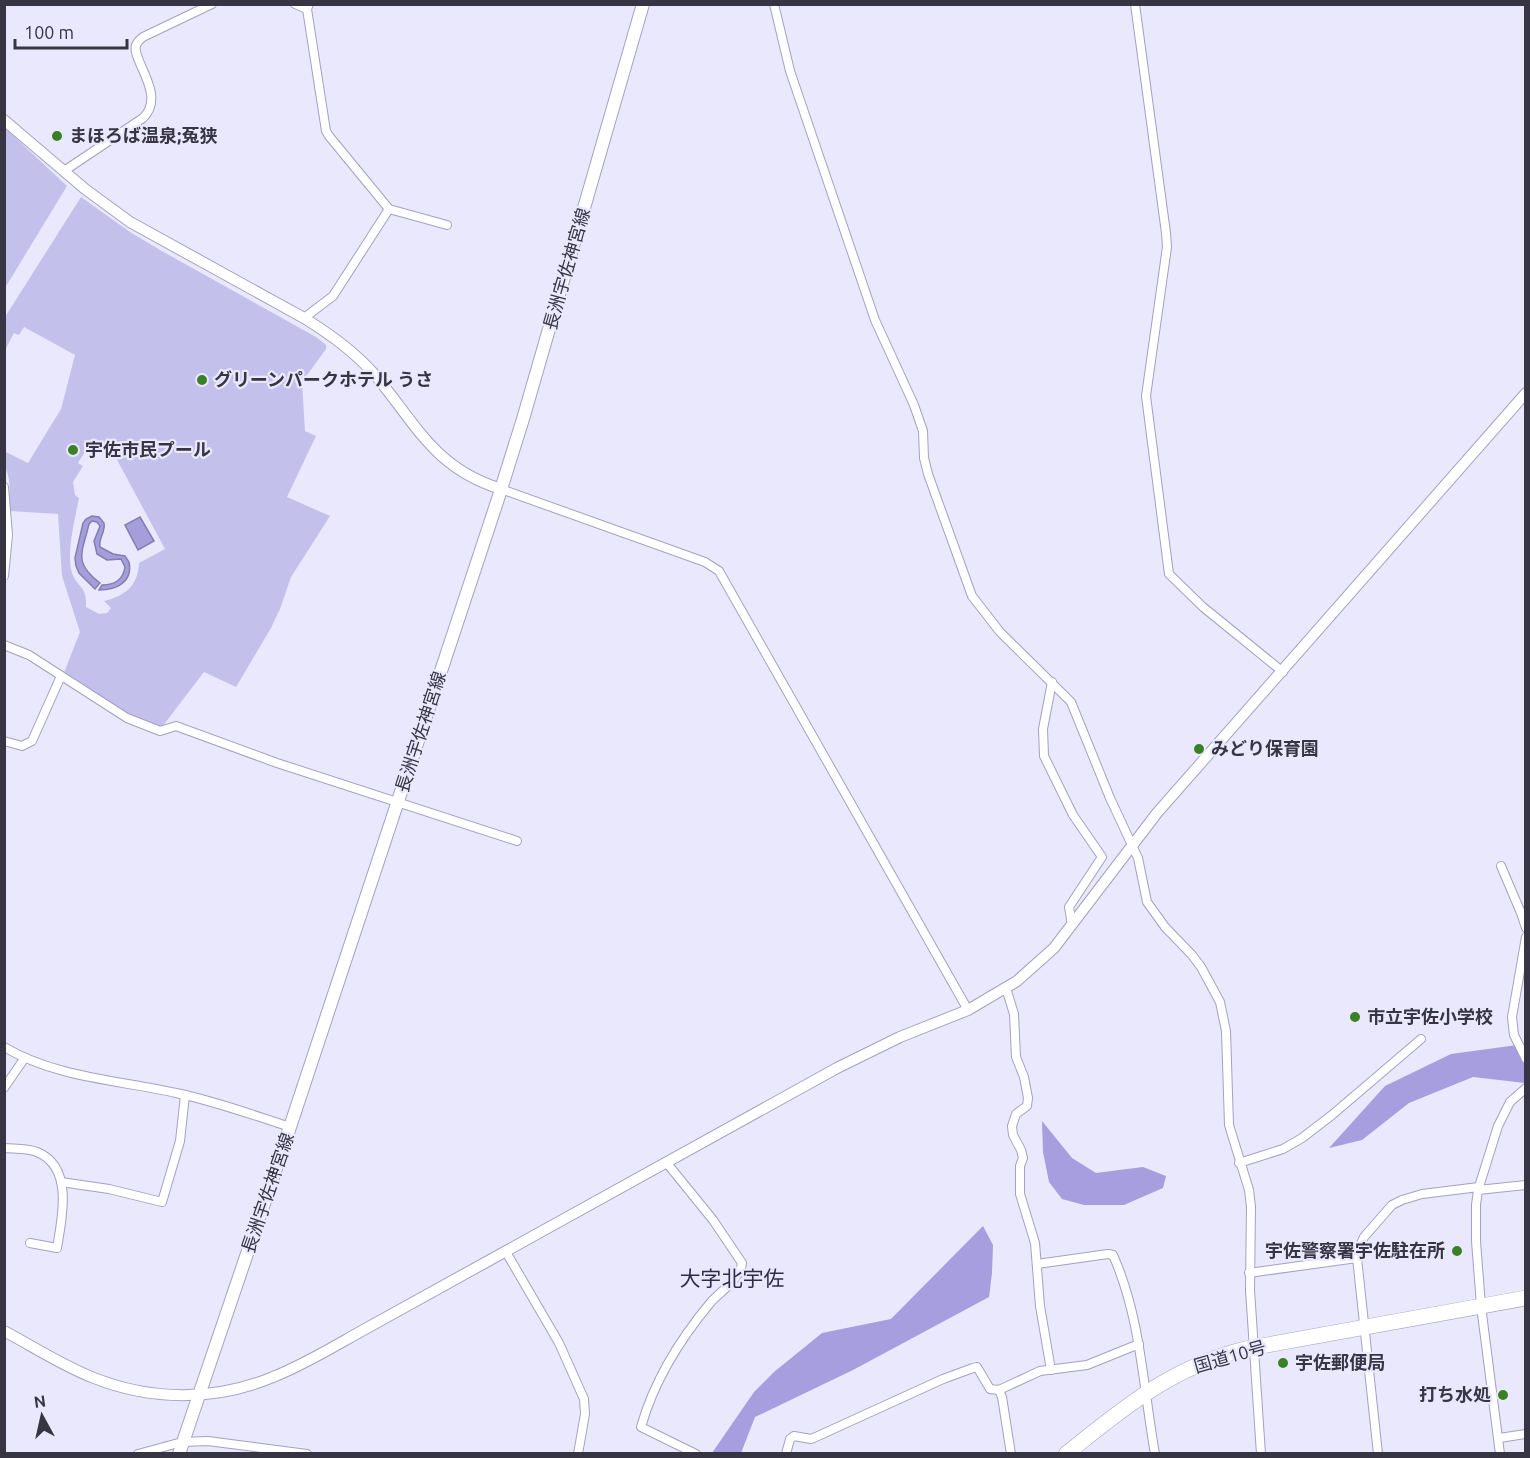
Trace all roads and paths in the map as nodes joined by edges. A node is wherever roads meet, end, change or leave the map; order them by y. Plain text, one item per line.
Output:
1 (213, 4) edge
2 (295, 4) edge
3 (643, 4) edge
4 (774, 4) edge
5 (1135, 4) edge
6 (308, 7) edge
7 (4, 120) edge
8 (64, 171) junction
9 (389, 209) junction
10 (447, 225) dead end
11 (304, 318) junction
12 (1526, 393) edge
13 (4, 487) edge
14 (501, 489) junction
15 (4, 576) edge
16 (4, 645) edge
17 (1283, 672) junction
18 (62, 676) junction
19 (1052, 682) junction
20 (4, 741) edge
21 (398, 802) junction
22 (517, 841) dead end
23 (1132, 844) junction
24 (1501, 866) dead end
25 (1072, 925) junction
26 (1526, 928) edge
27 (1526, 937) edge
28 (1006, 988) junction
29 (968, 1010) junction
30 (1421, 1039) dead end
31 (4, 1047) edge
32 (24, 1059) junction
33 (1526, 1059) edge
34 (4, 1088) edge
35 (1526, 1088) edge
36 (185, 1095) junction
37 (290, 1127) junction
38 (4, 1148) edge
39 (666, 1162) junction
40 (1239, 1163) junction
41 (61, 1182) junction
42 (1526, 1185) edge
43 (1479, 1189) junction
44 (30, 1243) dead end
45 (506, 1252) junction
46 (1357, 1258) junction
47 (1037, 1264) junction
48 (1249, 1273) junction
49 (1526, 1298) edge
50 (1481, 1306) junction
51 (1365, 1327) junction
52 (4, 1332) edge
53 (1138, 1344) junction
54 (1254, 1348) junction
55 (1051, 1370) junction
56 (999, 1390) junction
57 (1146, 1391) junction
58 (199, 1395) junction
59 (1526, 1434) edge
60 (1498, 1438) junction
61 (180, 1448) edge
62 (270, 1451) edge
63 (138, 1454) edge
64 (307, 1454) edge
65 (578, 1454) edge
66 (696, 1454) edge
67 (786, 1454) edge
68 (1011, 1454) edge
69 (1066, 1454) edge
70 (1155, 1454) edge
71 (1261, 1454) edge
72 (1378, 1454) edge
73 (1500, 1454) edge

1 - 8 street
2 - 6 street
3 - 14 main road, 長洲宇佐神宮線
4 - 19 street
5 - 17 street
6 - 9 street
7 - 8 street
8 - 11 street
9 - 10 street
9 - 11 street
11 - 14 street
12 - 17 street
13 - 15 street
14 - 21 main road, 長洲宇佐神宮線
14 - 29 street
16 - 18 street
17 - 23 street
18 - 20 street
18 - 21 street
19 - 23 street
19 - 25 street
21 - 22 street
21 - 37 main road, 長洲宇佐神宮線
23 - 25 street
23 - 40 street
24 - 26 street
25 - 28 street
27 - 33 street
28 - 29 street
28 - 47 street
29 - 39 street
30 - 40 street
31 - 32 street
32 - 34 street
32 - 36 street
35 - 43 street
36 - 37 street
36 - 41 street
37 - 58 main road, 長洲宇佐神宮線
38 - 41 street
39 - 45 street
39 - 66 street
40 - 48 street
41 - 44 street
42 - 43 street
43 - 46 street
43 - 50 street
45 - 58 street
45 - 65 street
46 - 48 street
46 - 51 street
47 - 53 street
47 - 55 street
48 - 54 street
49 - 50 highway, 国道10号
50 - 51 highway, 国道10号
50 - 60 street
51 - 54 highway, 国道10号
51 - 72 street
52 - 58 street
53 - 55 street
53 - 57 street
54 - 57 highway, 国道10号
54 - 71 street
55 - 56 street
56 - 67 street
56 - 68 street
57 - 69 highway, 国道10号
57 - 70 street
58 - 61 main road, 長洲宇佐神宮線
59 - 60 street
60 - 73 street
61 - 62 street
61 - 63 street
62 - 64 street

